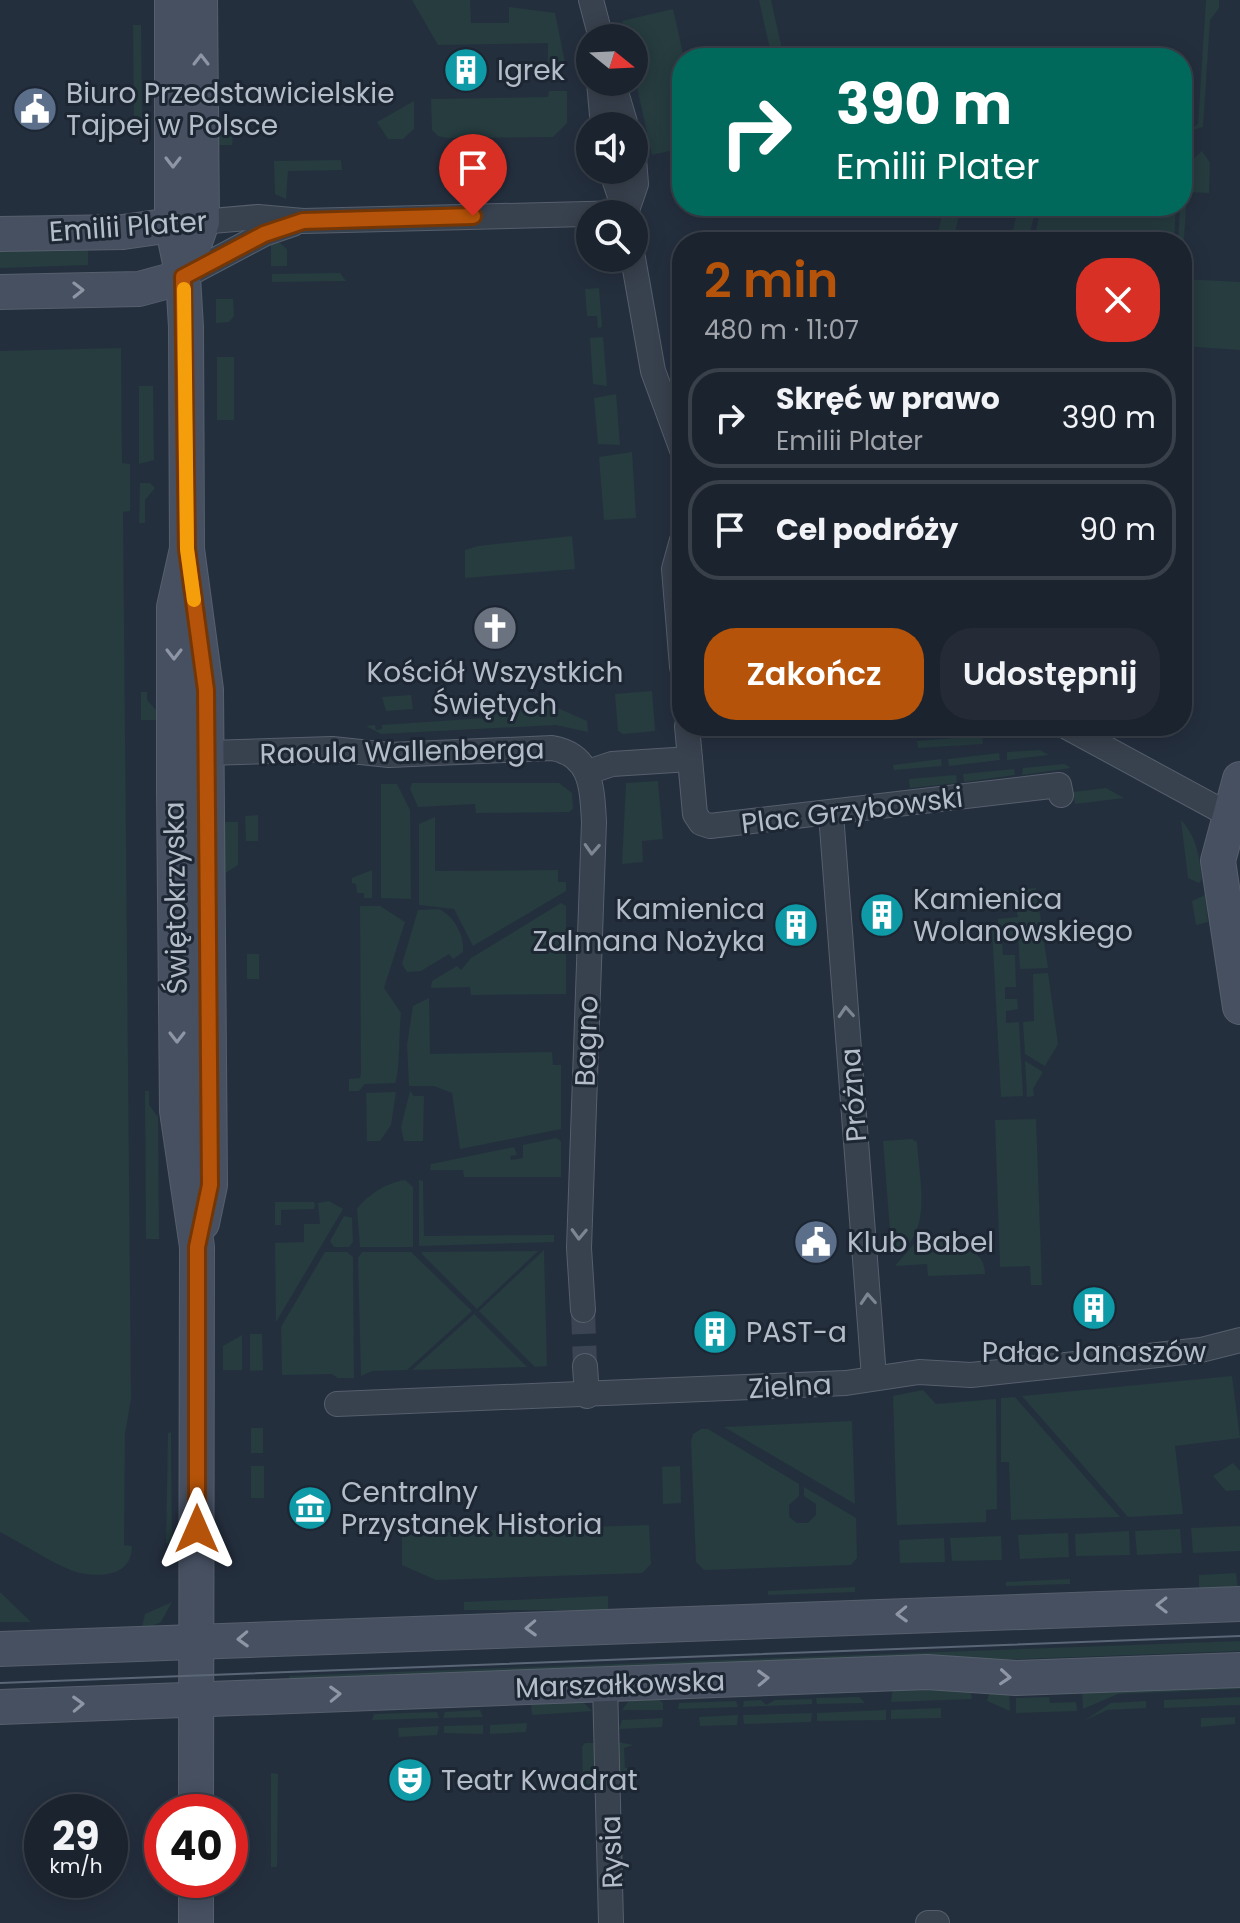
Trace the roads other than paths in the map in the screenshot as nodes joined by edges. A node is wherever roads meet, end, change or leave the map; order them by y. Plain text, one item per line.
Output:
1 (172, 0) edge
2 (200, 0) edge
3 (591, 0) edge
4 (597, 24) edge
5 (576, 215) edge
6 (303, 221) junction
7 (187, 224) junction
8 (0, 234) edge
9 (635, 272) edge
10 (183, 277) junction
11 (0, 292) edge
12 (663, 398) junction
13 (672, 406) edge
14 (672, 423) edge
15 (187, 549) junction
16 (688, 736) edge
17 (1083, 736) edge
18 (207, 753) junction
19 (690, 759) junction
20 (588, 772) junction
21 (1240, 779) edge
22 (1061, 795) dead end
23 (831, 814) junction
24 (1235, 818) edge
25 (1240, 1007) edge
26 (197, 1247) junction
27 (583, 1310) tunnel mouth
28 (1240, 1340) edge
29 (585, 1366) tunnel mouth
30 (874, 1377) junction
31 (587, 1396) junction
32 (337, 1404) dead end
33 (1240, 1604) edge
34 (198, 1641) junction
35 (0, 1649) edge
36 (1240, 1670) edge
37 (605, 1684) junction
38 (197, 1699) junction
39 (0, 1707) edge
40 (196, 1794) edge
41 (196, 1898) edge
42 (196, 1923) edge
43 (611, 1923) edge
44 (928, 1923) edge
45 (937, 1923) edge

1 -> 7 street, Świętokrzyska
7 -> 2 street, Świętokrzyska
3 - 4 street
5 - 6 street, Emilii Plater
6 - 7 street, Emilii Plater
6 - 10 street, Emilii Plater
7 - 8 street, Emilii Plater
7 - 10 street, Świętokrzyska
9 - 12 street
11 -> 10 street, Emilii Plater
10 - 15 street, Świętokrzyska
12 - 13 street
12 - 14 street
15 - 18 street, Świętokrzyska
15 -> 26 street, Świętokrzyska
16 - 19 street, Plac Grzybowski
17 - 24 street
18 - 20 street, Raoula Wallenberga
18 - 26 street, Świętokrzyska
19 - 20 street
19 - 23 street, Plac Grzybowski
20 -> 27 street, Bagno
21 - 24 street
22 - 23 street, Plac Grzybowski
30 -> 23 street, Próżna
24 - 25 street
26 - 34 street, Świętokrzyska
28 - 30 street, Zielna
29 - 31 street
30 - 31 street, Zielna
31 - 32 street, Zielna
33 -> 34 street
34 - 35 street
34 - 38 street, Świętokrzyska
37 -> 36 street, Marszałkowska
38 -> 37 street, Marszałkowska
37 - 43 street, Rysia
39 -> 38 street, Marszałkowska
38 - 40 street, Świętokrzyska
41 - 42 street
44 - 45 street

